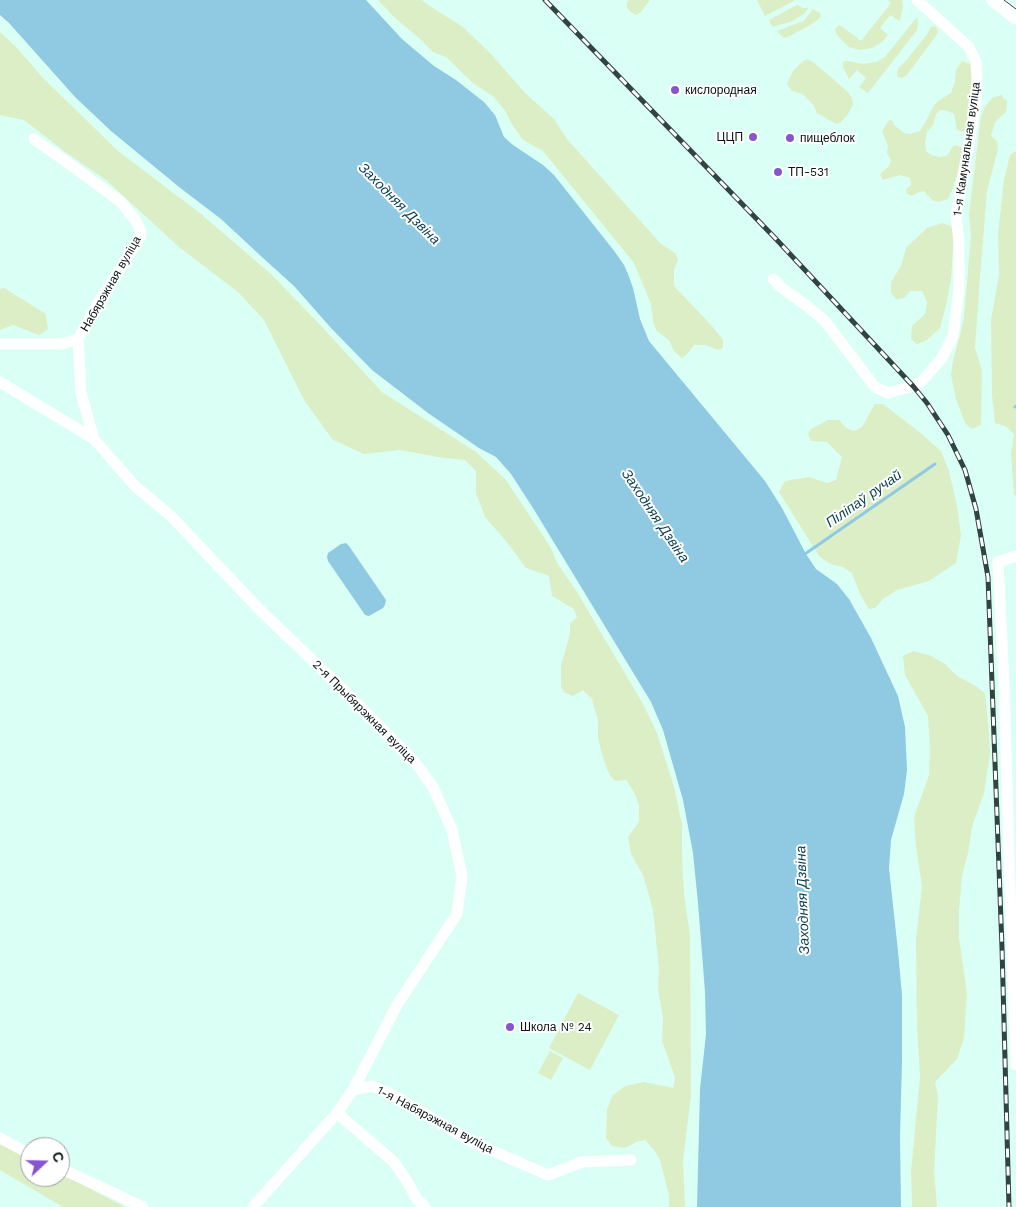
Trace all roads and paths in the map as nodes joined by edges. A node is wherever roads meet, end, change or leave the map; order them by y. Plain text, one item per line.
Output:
1 (917, 0) edge
2 (994, 0) edge
3 (1016, 16) edge
4 (34, 139) dead end
5 (773, 279) dead end
6 (78, 340) junction
7 (0, 344) edge
8 (0, 382) edge
9 (94, 439) junction
10 (1016, 556) edge
11 (1016, 1065) edge
12 (353, 1090) junction
13 (337, 1114) junction
14 (0, 1138) edge
15 (20, 1149) edge
16 (630, 1160) dead end
17 (70, 1173) edge
18 (143, 1207) edge
19 (253, 1207) edge
20 (425, 1207) edge

1 - 5 street, 1-я Камунальная вуліца
2 - 3 main road
4 - 6 street, Набярэжная вуліца
6 - 7 street, Набярэжная вуліца
6 - 9 street
8 - 9 street
9 - 12 street, 2-я Прыбярэжная вуліца
10 - 11 street
12 - 13 street, 2-я Прыбярэжная вуліца
12 - 16 street, 1-я Набярэжная вуліца
13 - 19 street, 2-я Прыбярэжная вуліца
13 - 20 street
14 - 15 street
17 - 18 street

